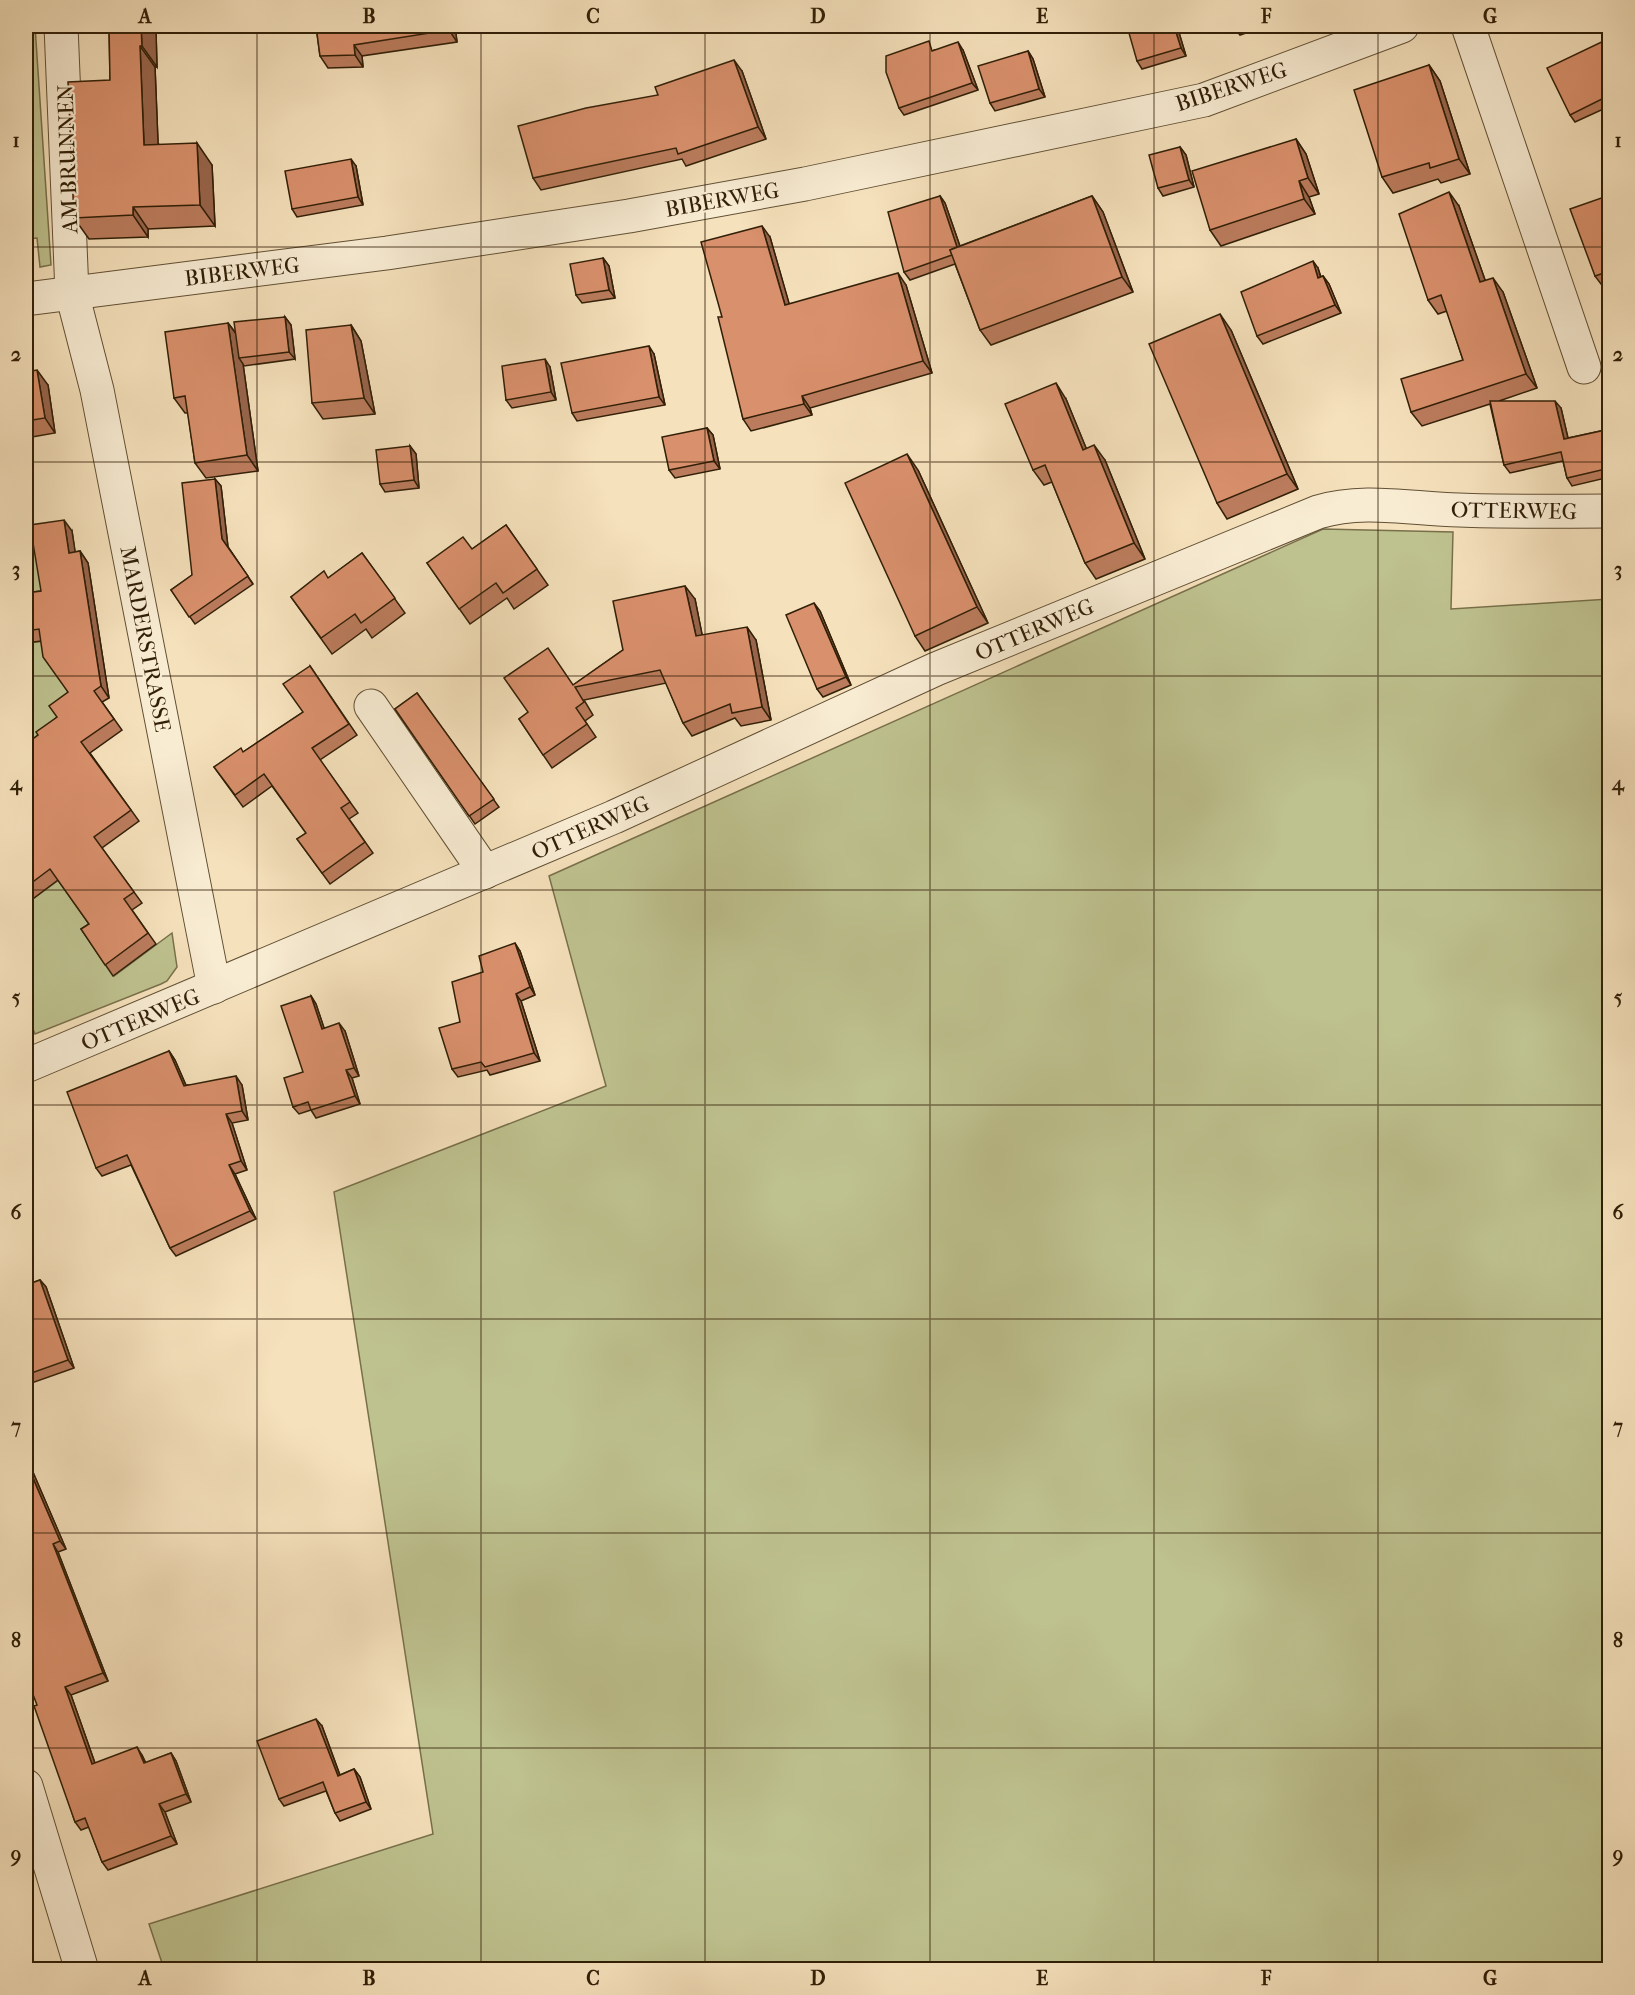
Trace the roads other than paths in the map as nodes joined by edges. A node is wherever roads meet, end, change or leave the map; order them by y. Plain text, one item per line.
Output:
1 (61, 26) edge
2 (1402, 26) edge
3 (1468, 26) edge
4 (72, 293) junction
5 (26, 299) edge
6 (1584, 367) dead end
7 (1610, 511) edge
8 (371, 706) dead end
9 (485, 872) junction
10 (214, 987) junction
11 (26, 1066) edge
12 (26, 1786) edge
13 (82, 1970) edge

1 - 4 street, AM BRUNNEN
2 - 4 street, BIBERWEG
3 - 6 street
4 - 5 street, BIBERWEG
4 - 10 street, MARDERSTRASSE
7 - 9 street, OTTERWEG
8 - 9 street
9 - 10 street, OTTERWEG
10 - 11 street, OTTERWEG
12 - 13 street

